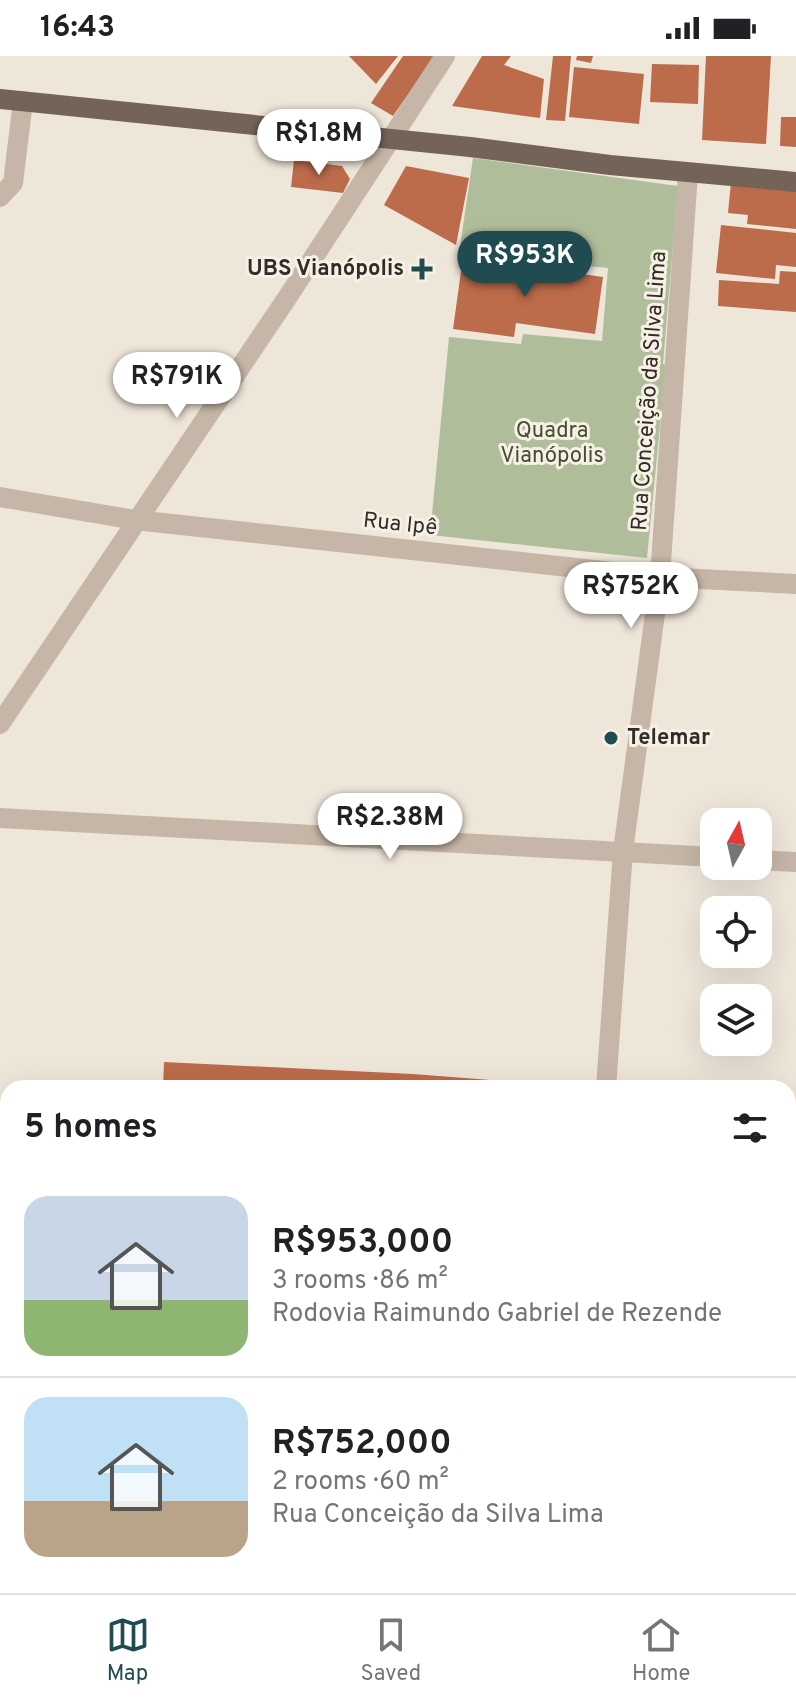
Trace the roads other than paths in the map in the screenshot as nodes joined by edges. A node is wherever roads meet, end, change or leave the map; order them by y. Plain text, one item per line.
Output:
1 (445, 56) edge
2 (0, 99) edge
3 (23, 101) junction
4 (388, 140) junction
5 (688, 173) junction
6 (796, 182) edge
7 (0, 197) edge
8 (0, 497) edge
9 (135, 520) junction
10 (660, 577) junction
11 (796, 584) edge
12 (0, 724) edge
13 (0, 818) edge
14 (623, 851) junction
15 (700, 856) edge
16 (772, 861) edge
17 (796, 862) edge
18 (607, 1080) edge

1 - 4 street
2 - 3 main road
3 - 4 main road
3 - 7 street
4 - 5 main road
4 - 9 street
5 - 6 main road
5 - 10 street, Rua Conceição da Silva Lima
8 - 9 street, Rua Ipê
9 - 10 street, Rua Ipê
9 - 12 street
10 - 11 street, Rua Ipê
10 - 14 street, Rua Conceição da Silva Lima
13 - 14 street
14 - 15 street
14 - 18 street, Rua Conceição da Silva Lima
16 - 17 street

